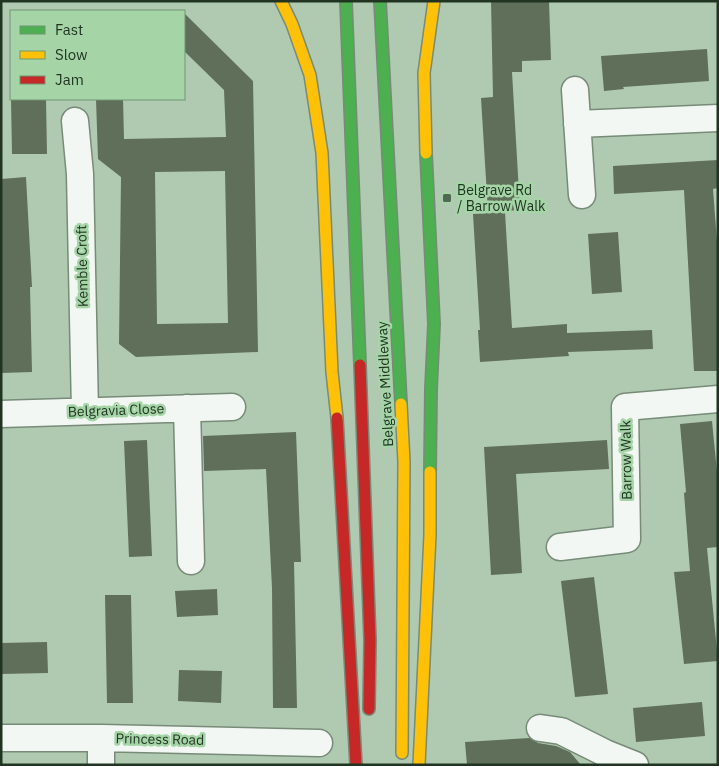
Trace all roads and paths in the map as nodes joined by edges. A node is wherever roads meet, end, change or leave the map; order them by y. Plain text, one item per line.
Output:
1 (281, 1) edge
2 (346, 1) edge
3 (380, 1) edge
4 (434, 1) edge
5 (574, 90) dead end
6 (718, 118) edge
7 (75, 121) dead end
8 (577, 124) junction
9 (582, 194) dead end
10 (718, 399) edge
11 (232, 407) dead end
12 (187, 408) junction
13 (85, 411) junction
14 (1, 414) edge
15 (560, 547) dead end
16 (191, 561) dead end
17 (369, 717) dead end
18 (540, 728) dead end
19 (1, 738) edge
20 (101, 738) junction
21 (319, 743) dead end
22 (101, 765) edge
23 (356, 765) edge
24 (402, 765) edge
25 (419, 765) edge
26 (636, 765) edge

1 - 23 highway
2 - 17 highway, Belgrave Middleway
3 - 24 highway, Belgrave Middleway
4 - 25 highway
5 - 8 street
6 - 8 street
7 - 13 street, Kemble Croft
8 - 9 street
10 - 15 street, Barrow Walk
11 - 12 street, Belgravia Close
12 - 13 street, Belgravia Close
12 - 16 street
13 - 14 street, Belgravia Close
18 - 26 street
19 - 20 street, Princess Road
20 - 21 street, Princess Road
20 - 22 street

